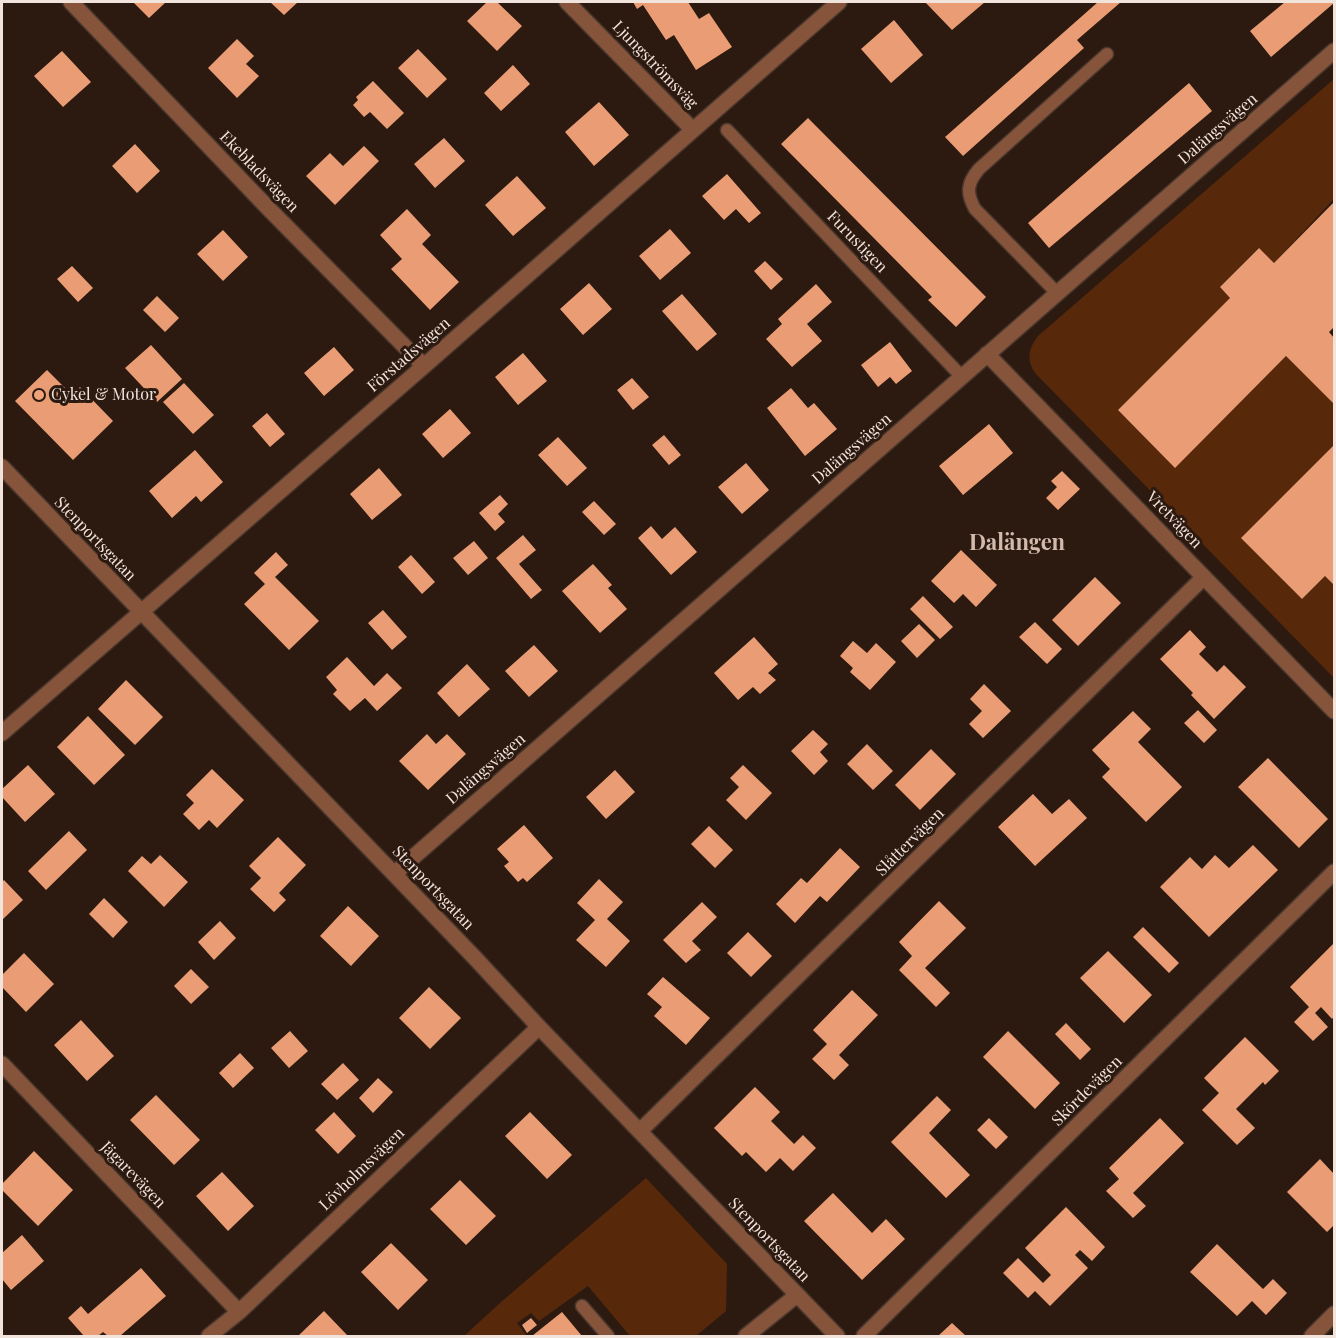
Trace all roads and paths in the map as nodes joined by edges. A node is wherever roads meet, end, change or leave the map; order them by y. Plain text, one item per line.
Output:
1 (71, 2) edge
2 (567, 2) edge
3 (839, 2) edge
4 (1335, 51) edge
5 (1107, 54) dead end
6 (692, 129) junction
7 (727, 130) dead end
8 (1058, 294) junction
9 (987, 354) junction
10 (424, 366) junction
11 (962, 377) junction
12 (2, 466) edge
13 (1204, 577) junction
14 (141, 612) junction
15 (1335, 711) edge
16 (2, 733) edge
17 (1335, 872) edge
18 (394, 874) junction
19 (539, 1027) junction
20 (2, 1064) edge
21 (640, 1131) junction
22 (796, 1295) junction
23 (582, 1306) dead end
24 (239, 1312) junction
25 (1335, 1314) edge
26 (209, 1336) edge
27 (608, 1336) edge
28 (746, 1336) edge
29 (837, 1336) edge
30 (864, 1336) edge
31 (1312, 1336) edge

1 - 10 street, Ekebladsvägen
2 - 6 street, Ljungströmsväg
3 - 6 street, Förstadsvägen
4 - 8 street, Dalängsvägen
5 - 8 lane
6 - 10 street, Förstadsvägen
7 - 11 lane, Furustigen
8 - 9 street, Dalängsvägen
9 - 11 street, Dalängsvägen
9 - 13 street, Vretvägen
10 - 14 street, Förstadsvägen
11 - 18 street, Dalängsvägen
12 - 14 street, Stenportsgatan
13 - 15 street, Vretvägen
13 - 21 street, Slåttervägen
14 - 16 street, Förstadsvägen
14 - 18 street, Stenportsgatan
17 - 30 street, Skördevägen
18 - 19 street, Stenportsgatan
19 - 21 street, Stenportsgatan
19 - 24 street, Lövholmsvägen
20 - 24 street, Jägarevägen
21 - 22 street, Stenportsgatan
22 - 28 street
22 - 29 street, Stenportsgatan
23 - 27 lane
24 - 26 street, Lövholmsvägen
25 - 31 street

